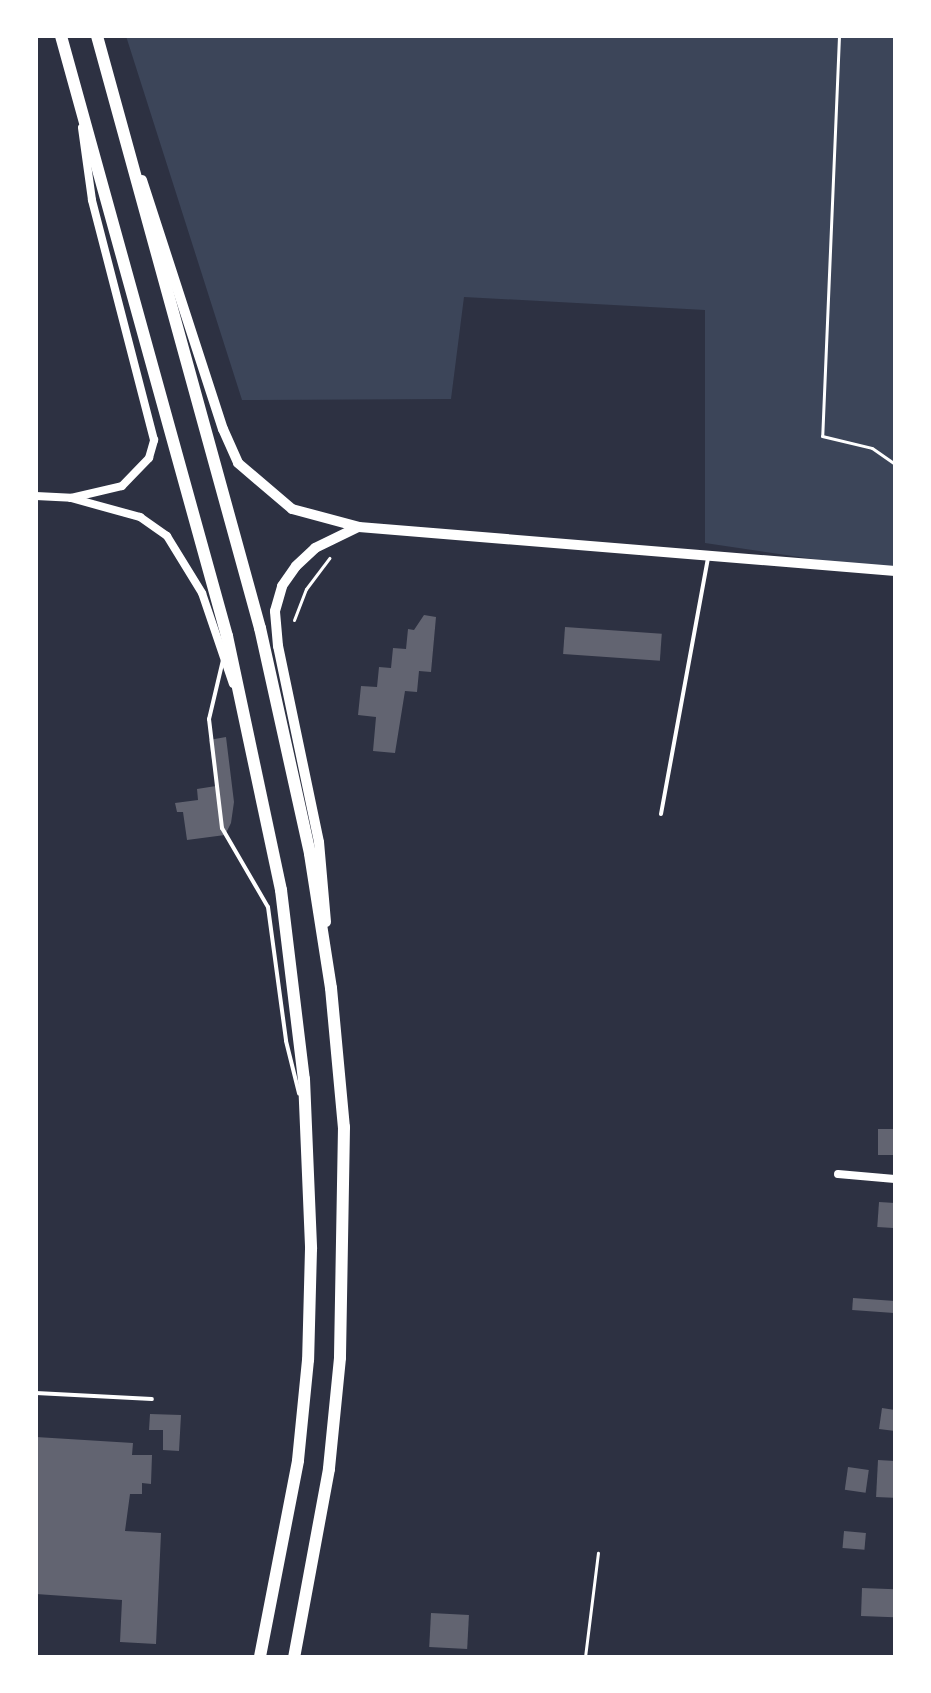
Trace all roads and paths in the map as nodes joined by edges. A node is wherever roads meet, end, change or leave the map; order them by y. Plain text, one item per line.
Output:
1 (61, 36) edge
2 (97, 36) edge
3 (839, 36) edge
4 (109, 79) junction
5 (76, 88) junction
6 (895, 464) edge
7 (36, 496) edge
8 (71, 498) junction
9 (359, 527) junction
10 (332, 555) dead end
11 (708, 555) junction
12 (895, 571) edge
13 (215, 590) junction
14 (294, 620) dead end
15 (223, 661) junction
16 (242, 705) junction
17 (661, 814) dead end
18 (331, 988) junction
19 (308, 1128) junction
20 (838, 1174) dead end
21 (895, 1179) edge
22 (36, 1393) edge
23 (152, 1399) dead end
24 (598, 1553) dead end
25 (260, 1657) edge
26 (294, 1657) edge
27 (585, 1657) edge

1 - 5 highway
2 - 4 highway
3 - 6 path
4 - 9 street
4 - 18 highway
5 - 8 street
5 - 13 highway
7 - 8 street
8 - 15 street
9 - 11 street
9 - 18 street
10 - 14 path
11 - 12 street
11 - 17 lane
13 - 15 lane
13 - 16 highway
15 - 16 street
15 - 19 lane
16 - 19 highway
18 - 26 highway
19 - 25 highway
20 - 21 street
22 - 23 lane
24 - 27 path

